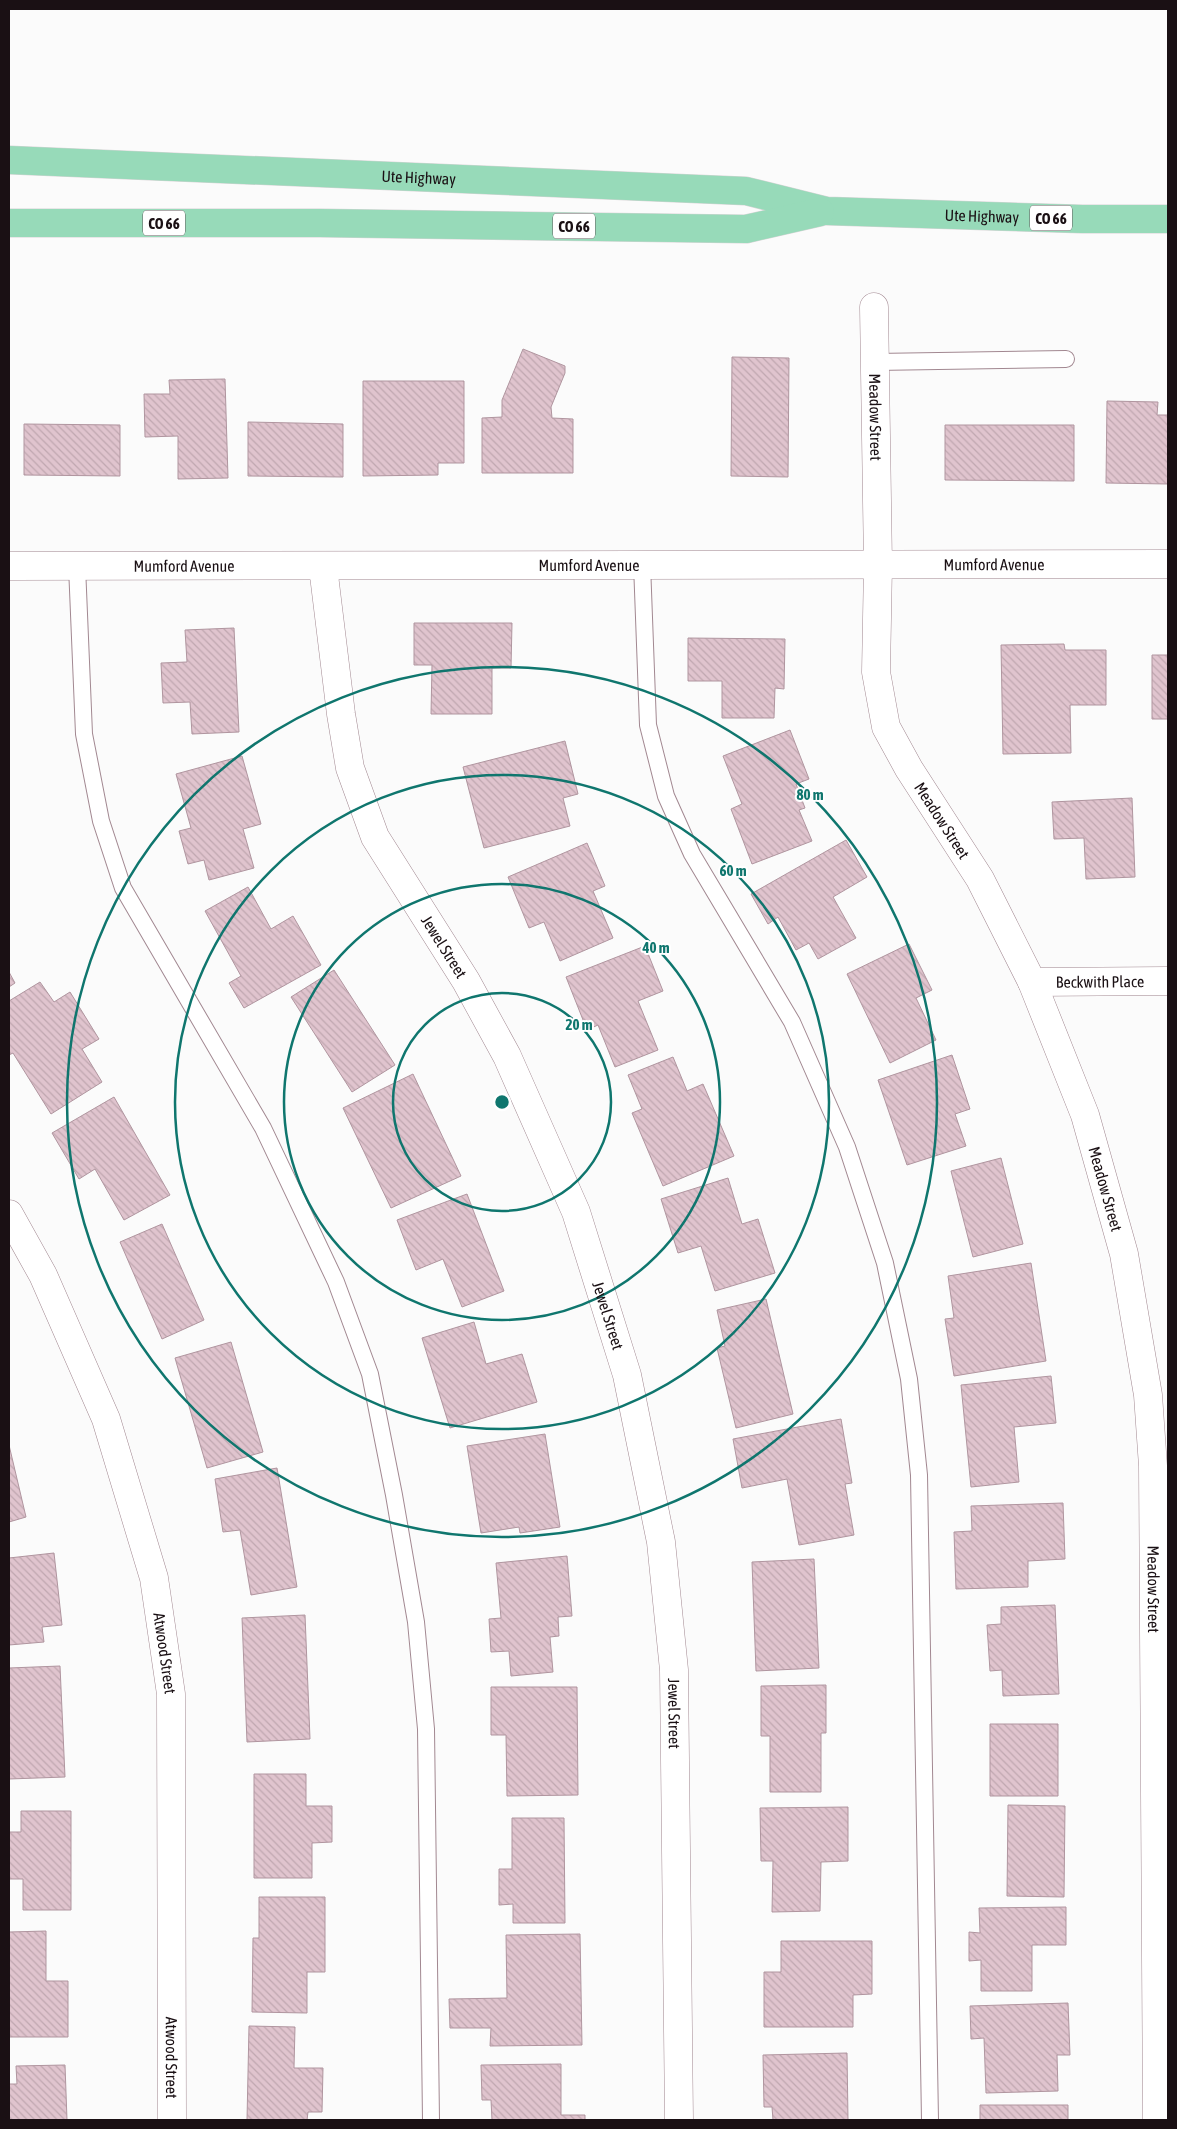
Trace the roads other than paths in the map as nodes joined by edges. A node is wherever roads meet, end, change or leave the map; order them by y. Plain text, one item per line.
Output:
1 (9, 160) edge
2 (826, 211) junction
3 (1168, 219) edge
4 (9, 223) edge
5 (874, 307) dead end
6 (1066, 359) dead end
7 (875, 362) junction
8 (642, 564) junction
9 (1168, 564) edge
10 (878, 565) junction
11 (9, 566) edge
12 (77, 566) junction
13 (323, 567) junction
14 (1168, 981) edge
15 (1032, 982) junction
16 (9, 1214) edge
17 (1158, 1394) edge
18 (1162, 1813) edge
19 (172, 2120) edge
20 (431, 2120) edge
21 (679, 2120) edge
22 (930, 2120) edge
23 (1157, 2120) edge

1 - 2 main road, Ute Highway / CO 66
2 - 3 main road, Ute Highway / CO 66
2 - 4 main road, Ute Highway / CO 66
5 - 7 street, Meadow Street
6 - 7 lane
7 - 10 street, Meadow Street
8 - 10 street, Mumford Avenue
8 - 13 street, Mumford Avenue
8 - 22 lane
9 - 10 street, Mumford Avenue
10 - 15 street, Meadow Street
11 - 12 street, Mumford Avenue
12 - 13 street, Mumford Avenue
12 - 20 lane
13 - 21 street, Jewel Street
14 - 15 street, Beckwith Place
15 - 17 street, Meadow Street
16 - 19 street, Atwood Street
17 - 18 street, Meadow Street
18 - 23 street, Meadow Street

